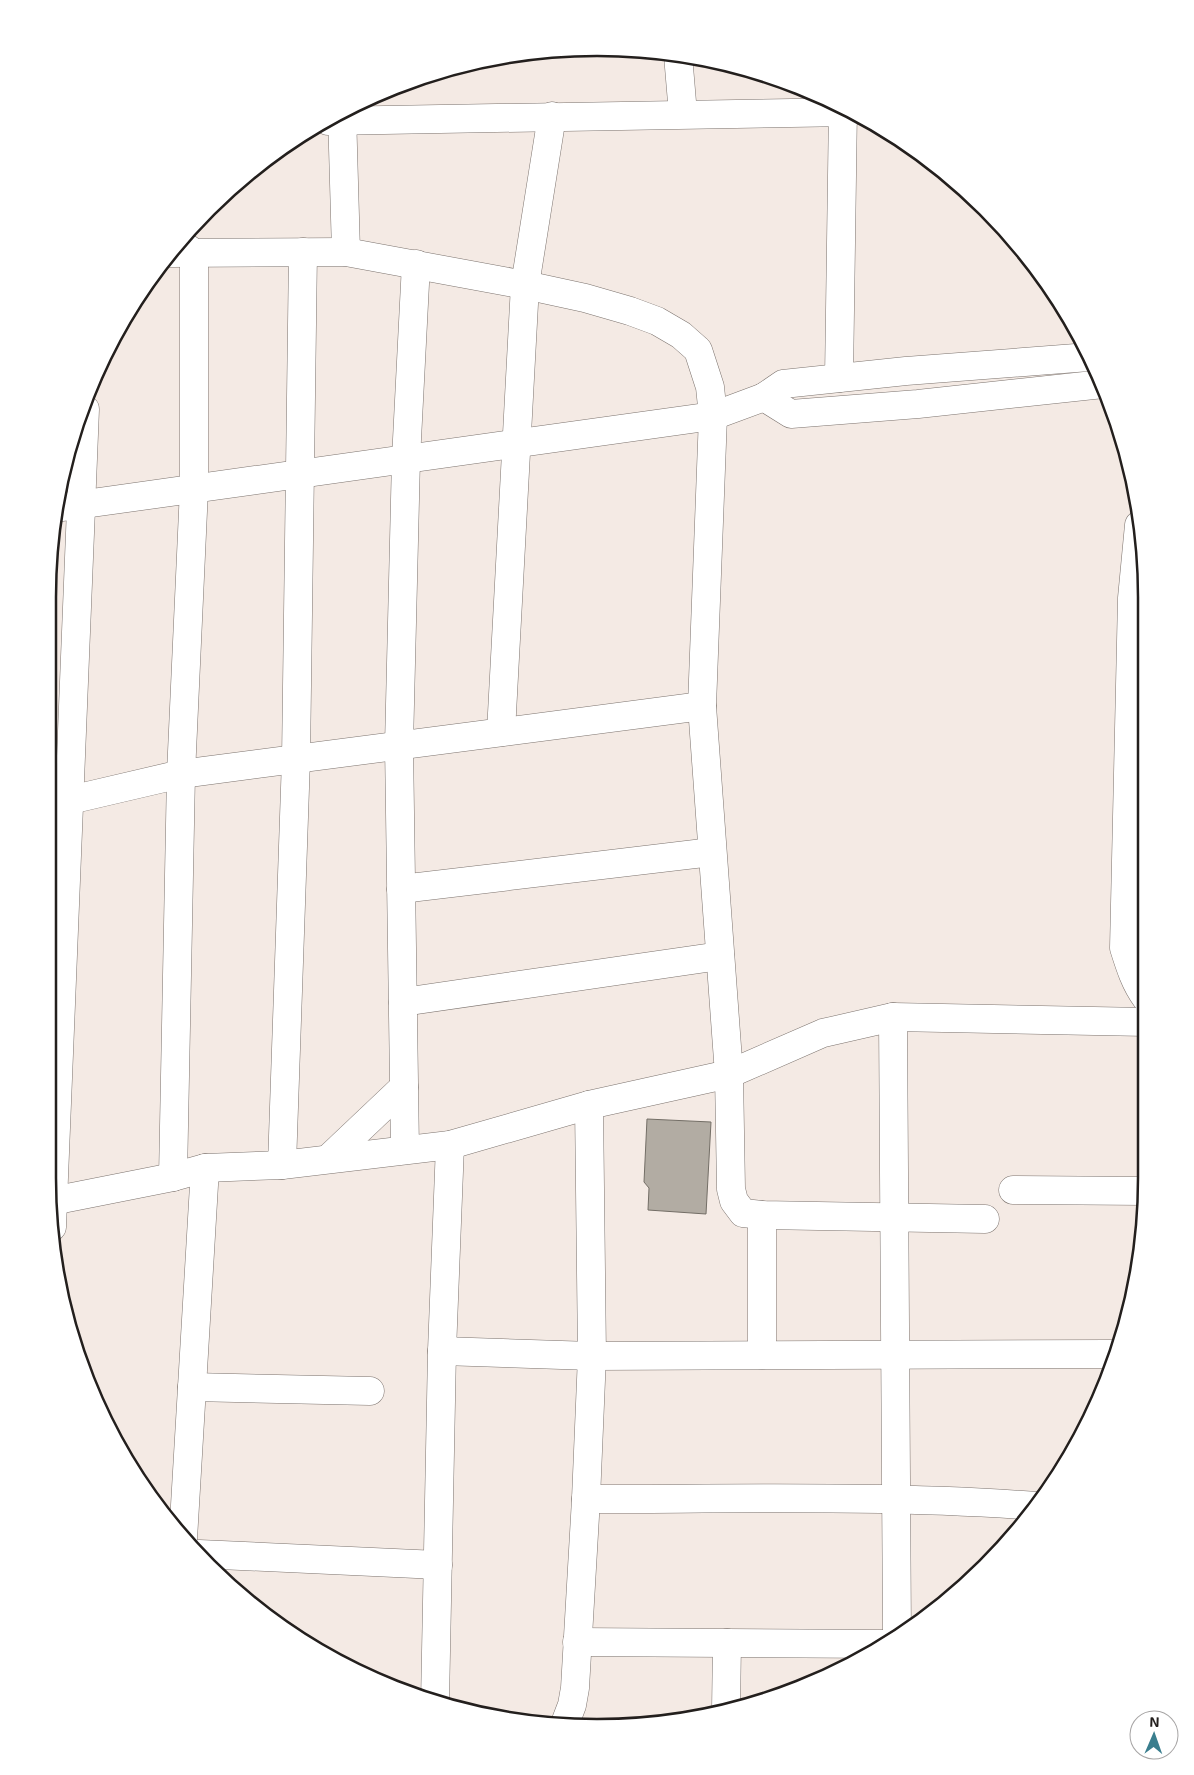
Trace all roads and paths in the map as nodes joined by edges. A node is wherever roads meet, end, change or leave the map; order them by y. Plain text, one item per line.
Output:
1 (679, 63) edge
2 (834, 111) edge
3 (683, 114) junction
4 (552, 116) junction
5 (846, 117) edge
6 (347, 118) edge
7 (337, 123) edge
8 (183, 249) edge
9 (181, 251) edge
10 (304, 252) junction
11 (346, 252) junction
12 (416, 264) junction
13 (525, 285) junction
14 (1082, 358) edge
15 (839, 378) junction
16 (1095, 385) edge
17 (764, 397) junction
18 (713, 416) junction
19 (82, 435) edge
20 (516, 444) junction
21 (406, 459) junction
22 (300, 475) junction
23 (194, 489) junction
24 (69, 507) edge
25 (1138, 702) edge
26 (702, 706) junction
27 (501, 732) junction
28 (399, 745) junction
29 (296, 759) junction
30 (181, 774) junction
31 (60, 801) edge
32 (1137, 805) edge
33 (712, 852) junction
34 (401, 889) junction
35 (1136, 948) edge
36 (720, 956) junction
37 (1138, 987) edge
38 (403, 1002) junction
39 (56, 1006) edge
40 (893, 1017) junction
41 (1138, 1022) edge
42 (729, 1074) junction
43 (404, 1086) junction
44 (589, 1106) junction
45 (450, 1145) junction
46 (405, 1150) junction
47 (328, 1159) junction
48 (282, 1165) junction
49 (205, 1168) junction
50 (173, 1177) junction
51 (1013, 1190) dead end
52 (1138, 1191) edge
53 (57, 1209) edge
54 (762, 1215) junction
55 (894, 1218) junction
56 (985, 1219) dead end
57 (442, 1350) junction
58 (1108, 1354) edge
59 (762, 1355) junction
60 (894, 1355) junction
61 (592, 1356) junction
62 (192, 1387) junction
63 (370, 1391) dead end
64 (586, 1499) junction
65 (896, 1499) junction
66 (1027, 1505) edge
67 (184, 1527) edge
68 (209, 1554) edge
69 (438, 1565) junction
70 (897, 1628) edge
71 (577, 1642) junction
72 (727, 1643) junction
73 (870, 1644) edge
74 (435, 1694) edge
75 (726, 1702) edge
76 (567, 1718) edge

1 - 3 street
2 - 3 street
3 - 4 street
4 - 6 street
4 - 13 street
5 - 15 street
7 - 11 street
8 - 10 street
9 - 23 street
10 - 11 street
10 - 22 street
11 - 12 street
12 - 13 street
12 - 21 street
13 - 18 street
13 - 20 street
14 - 15 street
15 - 17 street
16 - 17 street
17 - 18 street
18 - 20 street
18 - 26 street
19 - 24 street
20 - 21 street
20 - 27 street
21 - 22 street
21 - 28 street
22 - 23 street
22 - 29 street
23 - 24 street
23 - 30 street
24 - 31 street
25 - 32 street
26 - 27 street
26 - 33 street
27 - 28 street
28 - 29 street
28 - 34 street
29 - 30 street
29 - 48 street
30 - 31 street
30 - 50 street
31 - 39 street
32 - 35 street
33 - 34 street
33 - 36 street
34 - 38 street
35 - 37 street
36 - 38 street
36 - 42 street
38 - 43 street
40 - 41 street
40 - 42 street
40 - 55 street
42 - 44 street
42 - 54 street
43 - 46 street
43 - 47 street
44 - 45 street
44 - 61 street
45 - 46 street
45 - 57 street
46 - 47 street
47 - 48 street
48 - 49 street
49 - 50 street
49 - 62 street
50 - 53 street
51 - 52 street
54 - 55 street
54 - 59 street
55 - 56 street
55 - 60 street
57 - 61 street
57 - 69 street
58 - 60 street
59 - 60 street
59 - 61 street
60 - 65 street
61 - 64 street
62 - 63 street
62 - 67 street
64 - 65 street
64 - 71 street
65 - 66 street
65 - 70 street
68 - 69 street
69 - 74 street
71 - 72 street
71 - 76 street
72 - 73 street
72 - 75 street

